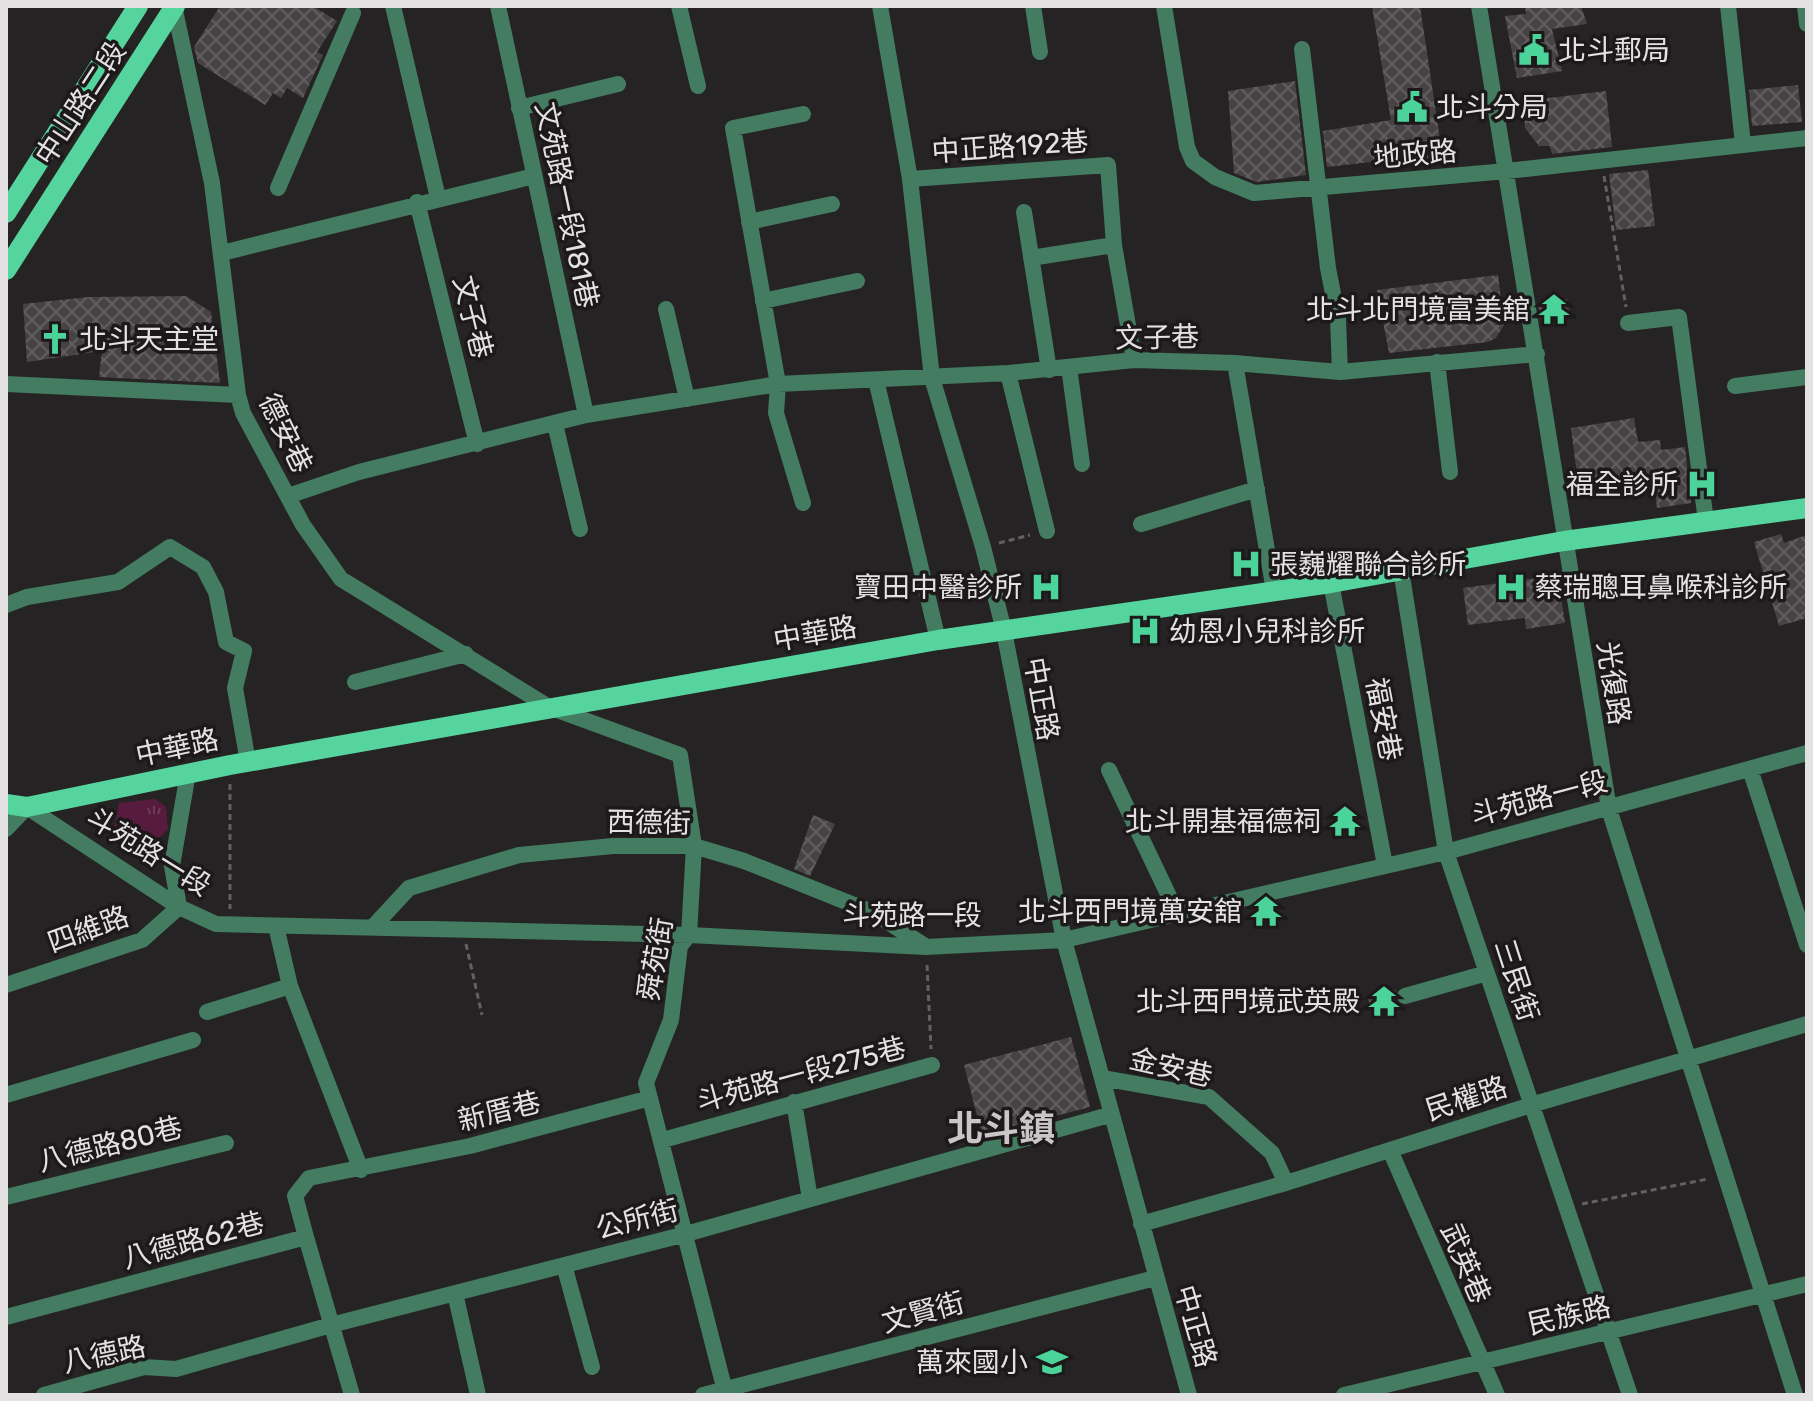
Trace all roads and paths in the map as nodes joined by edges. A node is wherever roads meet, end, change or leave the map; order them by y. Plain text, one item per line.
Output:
1 (138, 6) edge
2 (174, 6) edge
3 (393, 6) edge
4 (498, 6) edge
5 (679, 6) edge
6 (880, 6) edge
7 (1033, 6) edge
8 (1164, 6) edge
9 (1479, 6) edge
10 (1728, 6) edge
11 (1805, 6) edge
12 (350, 8) edge
13 (1807, 24) edge
14 (1302, 49) dead end
15 (1040, 52) dead end
16 (618, 84) dead end
17 (698, 86) dead end
18 (519, 108) junction
19 (803, 114) dead end
20 (1807, 139) edge
21 (1743, 144) junction
22 (1602, 161) junction
23 (1507, 171) junction
24 (534, 176) junction
25 (910, 179) junction
26 (278, 188) dead end
27 (1320, 189) junction
28 (438, 198) junction
29 (417, 202) junction
30 (832, 204) dead end
31 (1024, 212) dead end
32 (6, 213) edge
33 (749, 222) junction
34 (1114, 245) junction
35 (222, 253) junction
36 (1031, 258) junction
37 (6, 270) edge
38 (857, 281) dead end
39 (763, 301) junction
40 (666, 309) dead end
41 (1628, 323) joint
42 (1537, 354) junction
43 (1134, 360) junction
44 (1437, 362) junction
45 (1235, 363) junction
46 (1069, 367) junction
47 (1049, 370) junction
48 (1340, 372) junction
49 (1008, 373) junction
50 (1807, 377) edge
51 (932, 378) junction
52 (876, 381) junction
53 (6, 384) edge
54 (778, 384) junction
55 (1735, 386) dead end
56 (238, 395) junction
57 (687, 399) junction
58 (586, 415) junction
59 (555, 424) junction
60 (477, 444) junction
61 (1082, 464) dead end
62 (1450, 472) dead end
63 (1257, 489) junction
64 (288, 496) junction
65 (803, 503) dead end
66 (1807, 508) edge
67 (1706, 521) junction
68 (1141, 524) dead end
69 (580, 529) dead end
70 (1047, 531) joint
71 (1564, 541) junction
72 (983, 547) junction
73 (1401, 570) junction
74 (1331, 583) junction
75 (1274, 591) junction
76 (6, 605) edge
77 (1004, 631) junction
78 (938, 640) junction
79 (466, 654) junction
80 (355, 682) dead end
81 (549, 707) junction
82 (1807, 753) edge
83 (239, 763) junction
84 (1750, 769) junction
85 (1109, 770) dead end
86 (188, 773) junction
87 (6, 796) edge
88 (6, 804) edge
89 (27, 807) junction
90 (1609, 809) junction
91 (6, 813) edge
92 (6, 829) edge
93 (694, 846) junction
94 (1446, 852) junction
95 (1385, 865) junction
96 (179, 907) junction
97 (1177, 913) junction
98 (231, 924) junction
99 (276, 926) junction
100 (372, 928) junction
101 (463, 930) junction
102 (689, 935) junction
103 (1064, 940) junction
104 (1807, 945) edge
105 (926, 947) junction
106 (1487, 973) junction
107 (6, 985) edge
108 (290, 986) junction
109 (1405, 996) dead end
110 (207, 1012) dead end
111 (482, 1015) dead end
112 (1807, 1024) edge
113 (193, 1040) dead end
114 (1689, 1060) junction
115 (932, 1065) joint
116 (1102, 1078) junction
117 (6, 1095) edge
118 (650, 1098) junction
119 (794, 1102) junction
120 (1531, 1105) junction
121 (1109, 1115) junction
122 (663, 1140) junction
123 (226, 1143) dead end
124 (1390, 1150) junction
125 (361, 1170) junction
126 (1726, 1175) junction
127 (1286, 1183) junction
128 (6, 1197) edge
129 (810, 1199) junction
130 (1566, 1207) junction
131 (1141, 1224) junction
132 (686, 1234) junction
133 (306, 1237) junction
134 (564, 1265) junction
135 (1155, 1278) junction
136 (1807, 1284) edge
137 (455, 1293) junction
138 (1764, 1295) junction
139 (6, 1317) edge
140 (331, 1325) junction
141 (1610, 1331) junction
142 (1480, 1363) junction
143 (592, 1367) dead end
144 (176, 1369) joint
145 (726, 1392) edge
146 (44, 1395) edge
147 (352, 1395) edge
148 (478, 1395) edge
149 (703, 1395) edge
150 (1189, 1395) edge
151 (1344, 1395) edge
152 (1497, 1395) edge
153 (1630, 1395) edge
154 (1795, 1395) edge

1 - 32 main road, 中山路二段
2 - 35 street, 德安巷
2 - 37 main road, 中山路二段
3 - 28 street
4 - 18 street, 文苑路一段181巷
5 - 17 street
6 - 25 street, 中正路
7 - 15 street
8 - 27 street, 地政路
9 - 23 street, 光復路
10 - 21 street
11 - 13 street
12 - 26 street
14 - 27 street
16 - 18 street
18 - 24 street, 文苑路一段181巷
19 - 33 street
20 - 21 street, 地政路
21 - 22 street, 地政路
22 - 23 street, 地政路
22 - 41 path
23 - 27 street, 地政路
23 - 42 street, 光復路
24 - 28 street
24 - 58 street, 文苑路一段181巷
25 - 34 street, 中正路192巷
25 - 51 street, 中正路
27 - 48 street
28 - 29 street
29 - 35 street
29 - 60 street, 文子巷
30 - 33 street
31 - 36 street
33 - 39 street
34 - 36 street
34 - 43 street, 中正路192巷
35 - 56 street, 德安巷
36 - 47 street
38 - 39 street
39 - 54 street
40 - 57 street
41 - 67 street
42 - 44 street, 文子巷
42 - 71 street, 光復路
43 - 45 street, 文子巷
43 - 46 street, 文子巷
44 - 48 street, 文子巷
44 - 62 street
45 - 48 street, 文子巷
45 - 63 street
46 - 47 street, 文子巷
46 - 61 street
47 - 49 street, 文子巷
49 - 51 street, 文子巷
49 - 70 street
50 - 55 street
51 - 52 street, 文子巷
51 - 72 street, 中正路
52 - 54 street, 文子巷
52 - 78 street
53 - 56 street
54 - 57 street, 文子巷
54 - 65 street
56 - 64 street, 德安巷
57 - 58 street, 文子巷
58 - 59 street, 文子巷
59 - 60 street, 文子巷
59 - 69 street
60 - 64 street, 文子巷
63 - 68 street
63 - 75 street
64 - 79 street, 德安巷
66 - 67 main road, 中華路
67 - 71 main road, 中華路
70 - 72 path
71 - 73 main road, 中華路
71 - 90 street, 光復路
72 - 77 street, 中正路
73 - 74 main road, 中華路
73 - 94 street, 三民街
74 - 75 main road, 中華路
74 - 95 street, 福安巷
75 - 77 main road, 中華路
76 - 83 street
77 - 78 main road, 中華路
77 - 103 street, 中正路
78 - 81 main road, 中華路
79 - 80 street
79 - 81 street, 德安巷
81 - 83 main road, 中華路
81 - 93 street, 舜苑街
82 - 84 street, 斗苑路一段
83 - 86 main road, 中華路
83 - 98 path
84 - 90 street, 斗苑路一段
84 - 104 street
85 - 97 street
86 - 89 main road, 中華路
86 - 96 street
87 - 89 main road, 斗苑路一段
88 - 89 main road, 斗苑路一段
89 - 91 street
89 - 92 street
89 - 96 street, 斗苑路一段
90 - 94 street, 斗苑路一段
90 - 114 street, 光復路
93 - 100 street, 西德街
93 - 102 street, 舜苑街
93 - 105 street, 西德街
94 - 95 street, 斗苑路一段
94 - 106 street, 三民街
95 - 97 street, 斗苑路一段
96 - 98 street, 斗苑路一段
96 - 107 street, 四維路
97 - 103 street, 斗苑路一段
98 - 99 street, 斗苑路一段
99 - 100 street, 斗苑路一段
99 - 108 street
100 - 101 street, 斗苑路一段
101 - 102 street, 斗苑路一段
101 - 111 path
102 - 105 street, 斗苑路一段
102 - 118 street, 舜苑街
103 - 105 street, 斗苑路一段
103 - 116 street, 中正路
105 - 115 path, 斗苑路一段275巷
106 - 109 street
106 - 120 street, 三民街
108 - 110 street
108 - 125 street
112 - 114 street, 民權路
113 - 117 street
114 - 120 street, 民權路
114 - 126 street, 光復路
115 - 119 street, 斗苑路一段275巷
116 - 121 street, 中正路
116 - 127 street, 金安巷
118 - 122 street, 舜苑街
118 - 125 street, 新厝巷
119 - 122 street, 斗苑路一段275巷
119 - 129 street
120 - 124 street, 民權路
120 - 130 street, 三民街
121 - 129 street, 公所街
121 - 131 street, 中正路
122 - 132 street, 舜苑街
123 - 128 street, 八德路80巷
124 - 127 street, 民權路
124 - 142 street, 武英巷
125 - 133 street, 新厝巷
126 - 130 path
126 - 138 street, 光復路
127 - 131 street, 民權路
129 - 132 street, 公所街
130 - 141 street, 三民街
131 - 135 street, 中正路
132 - 134 street, 公所街
132 - 145 street, 舜苑街
133 - 139 street, 八德路62巷
133 - 140 street, 八德路62巷
134 - 137 street, 公所街
134 - 143 street
135 - 145 street, 文賢街
135 - 150 street, 中正路
136 - 138 street, 民族路
137 - 140 street, 公所街
137 - 148 street
138 - 141 street, 民族路
138 - 154 street, 光復路
140 - 144 street, 公所街
140 - 147 street, 八德路62巷
141 - 142 street, 民族路
141 - 153 street, 三民街
142 - 151 street, 民族路
142 - 152 street, 武英巷
144 - 146 street, 八德路
145 - 149 street, 文賢街

